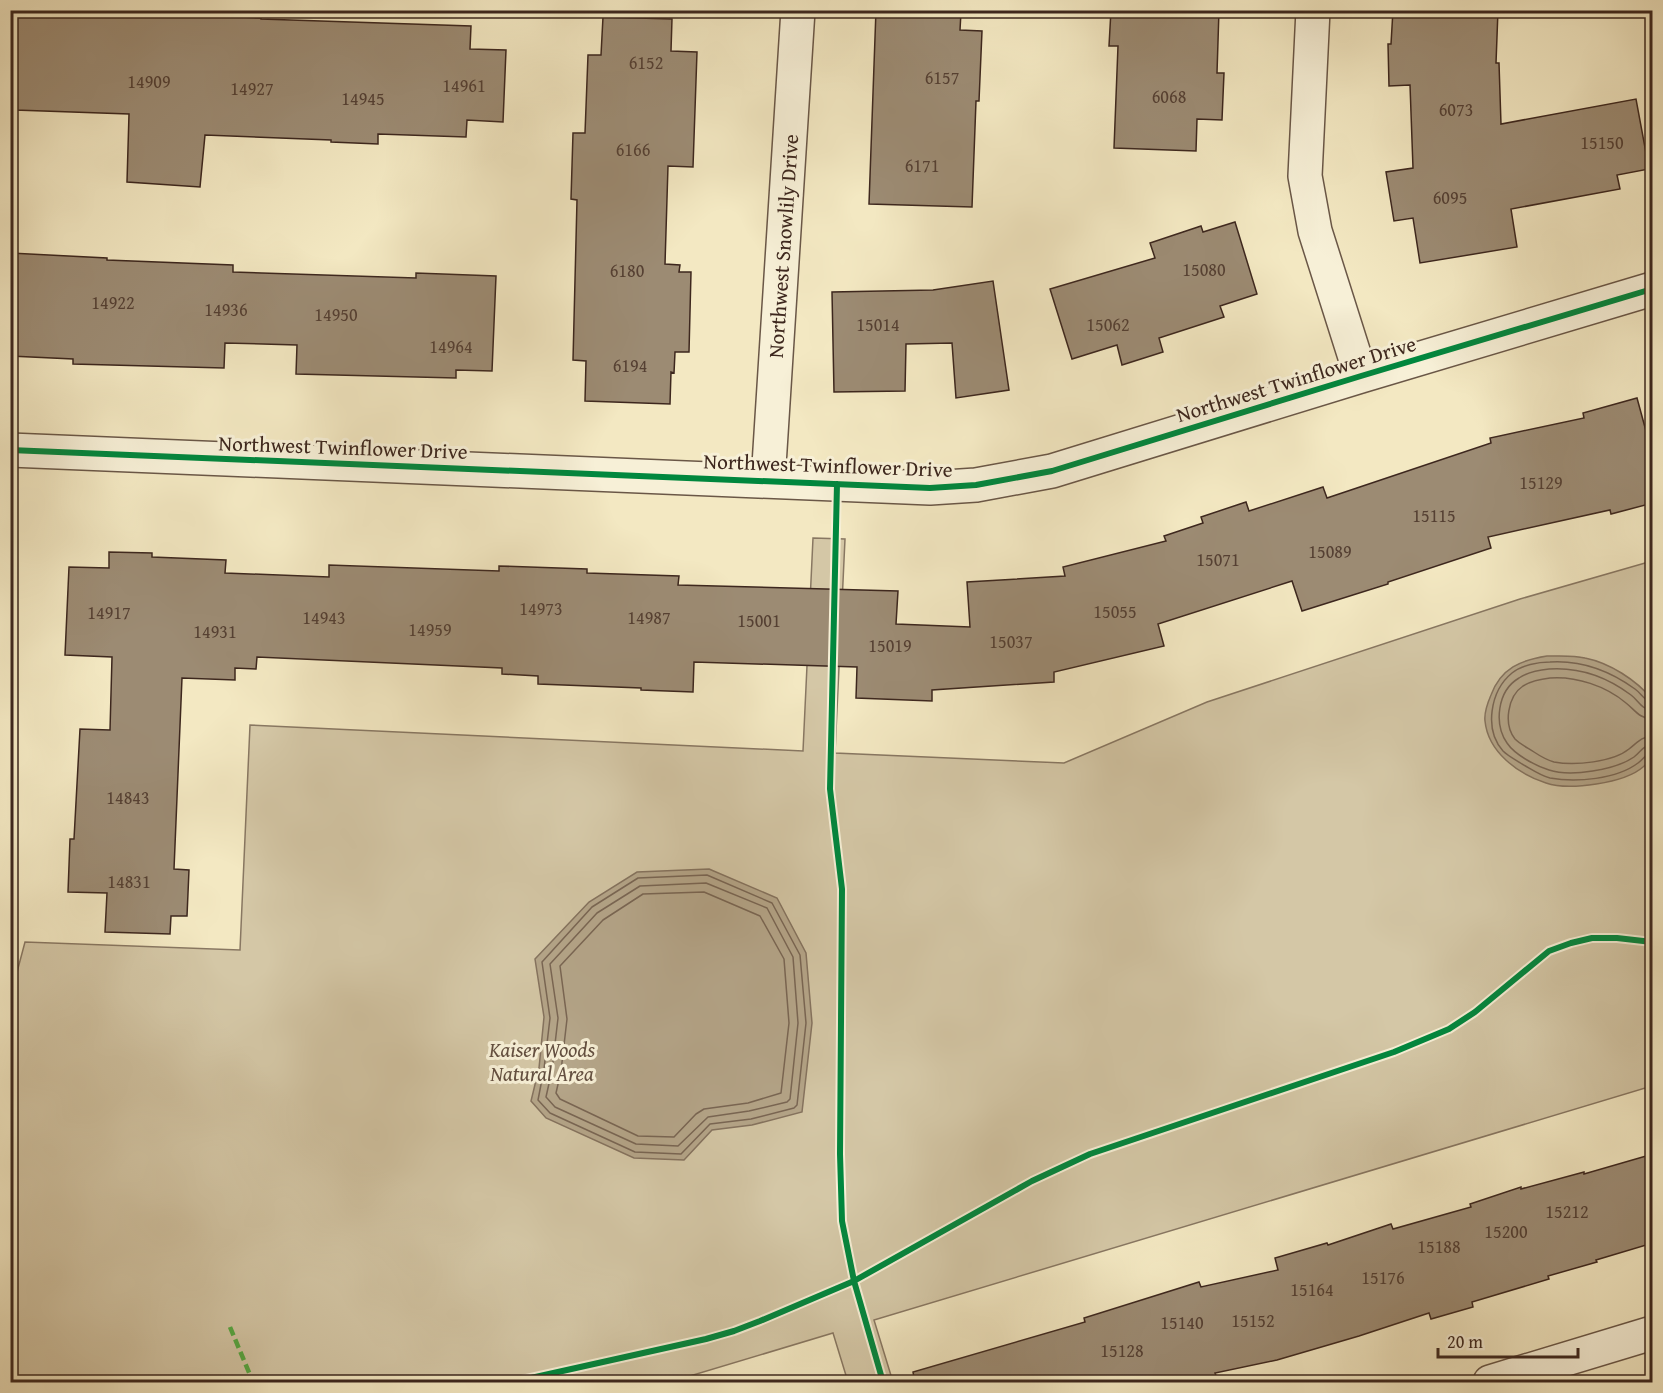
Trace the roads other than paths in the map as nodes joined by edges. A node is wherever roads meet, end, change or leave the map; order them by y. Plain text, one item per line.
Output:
1 (798, 10) edge
2 (1313, 10) edge
3 (1653, 289) edge
4 (1361, 376) junction
5 (10, 450) edge
6 (768, 481) junction
7 (1653, 1333) edge
8 (1490, 1383) edge

1 - 6 street, Northwest Snowlily Drive
2 - 4 street
3 - 4 street, Northwest Twinflower Drive
4 - 6 street, Northwest Twinflower Drive
5 - 6 street, Northwest Twinflower Drive
7 - 8 street

